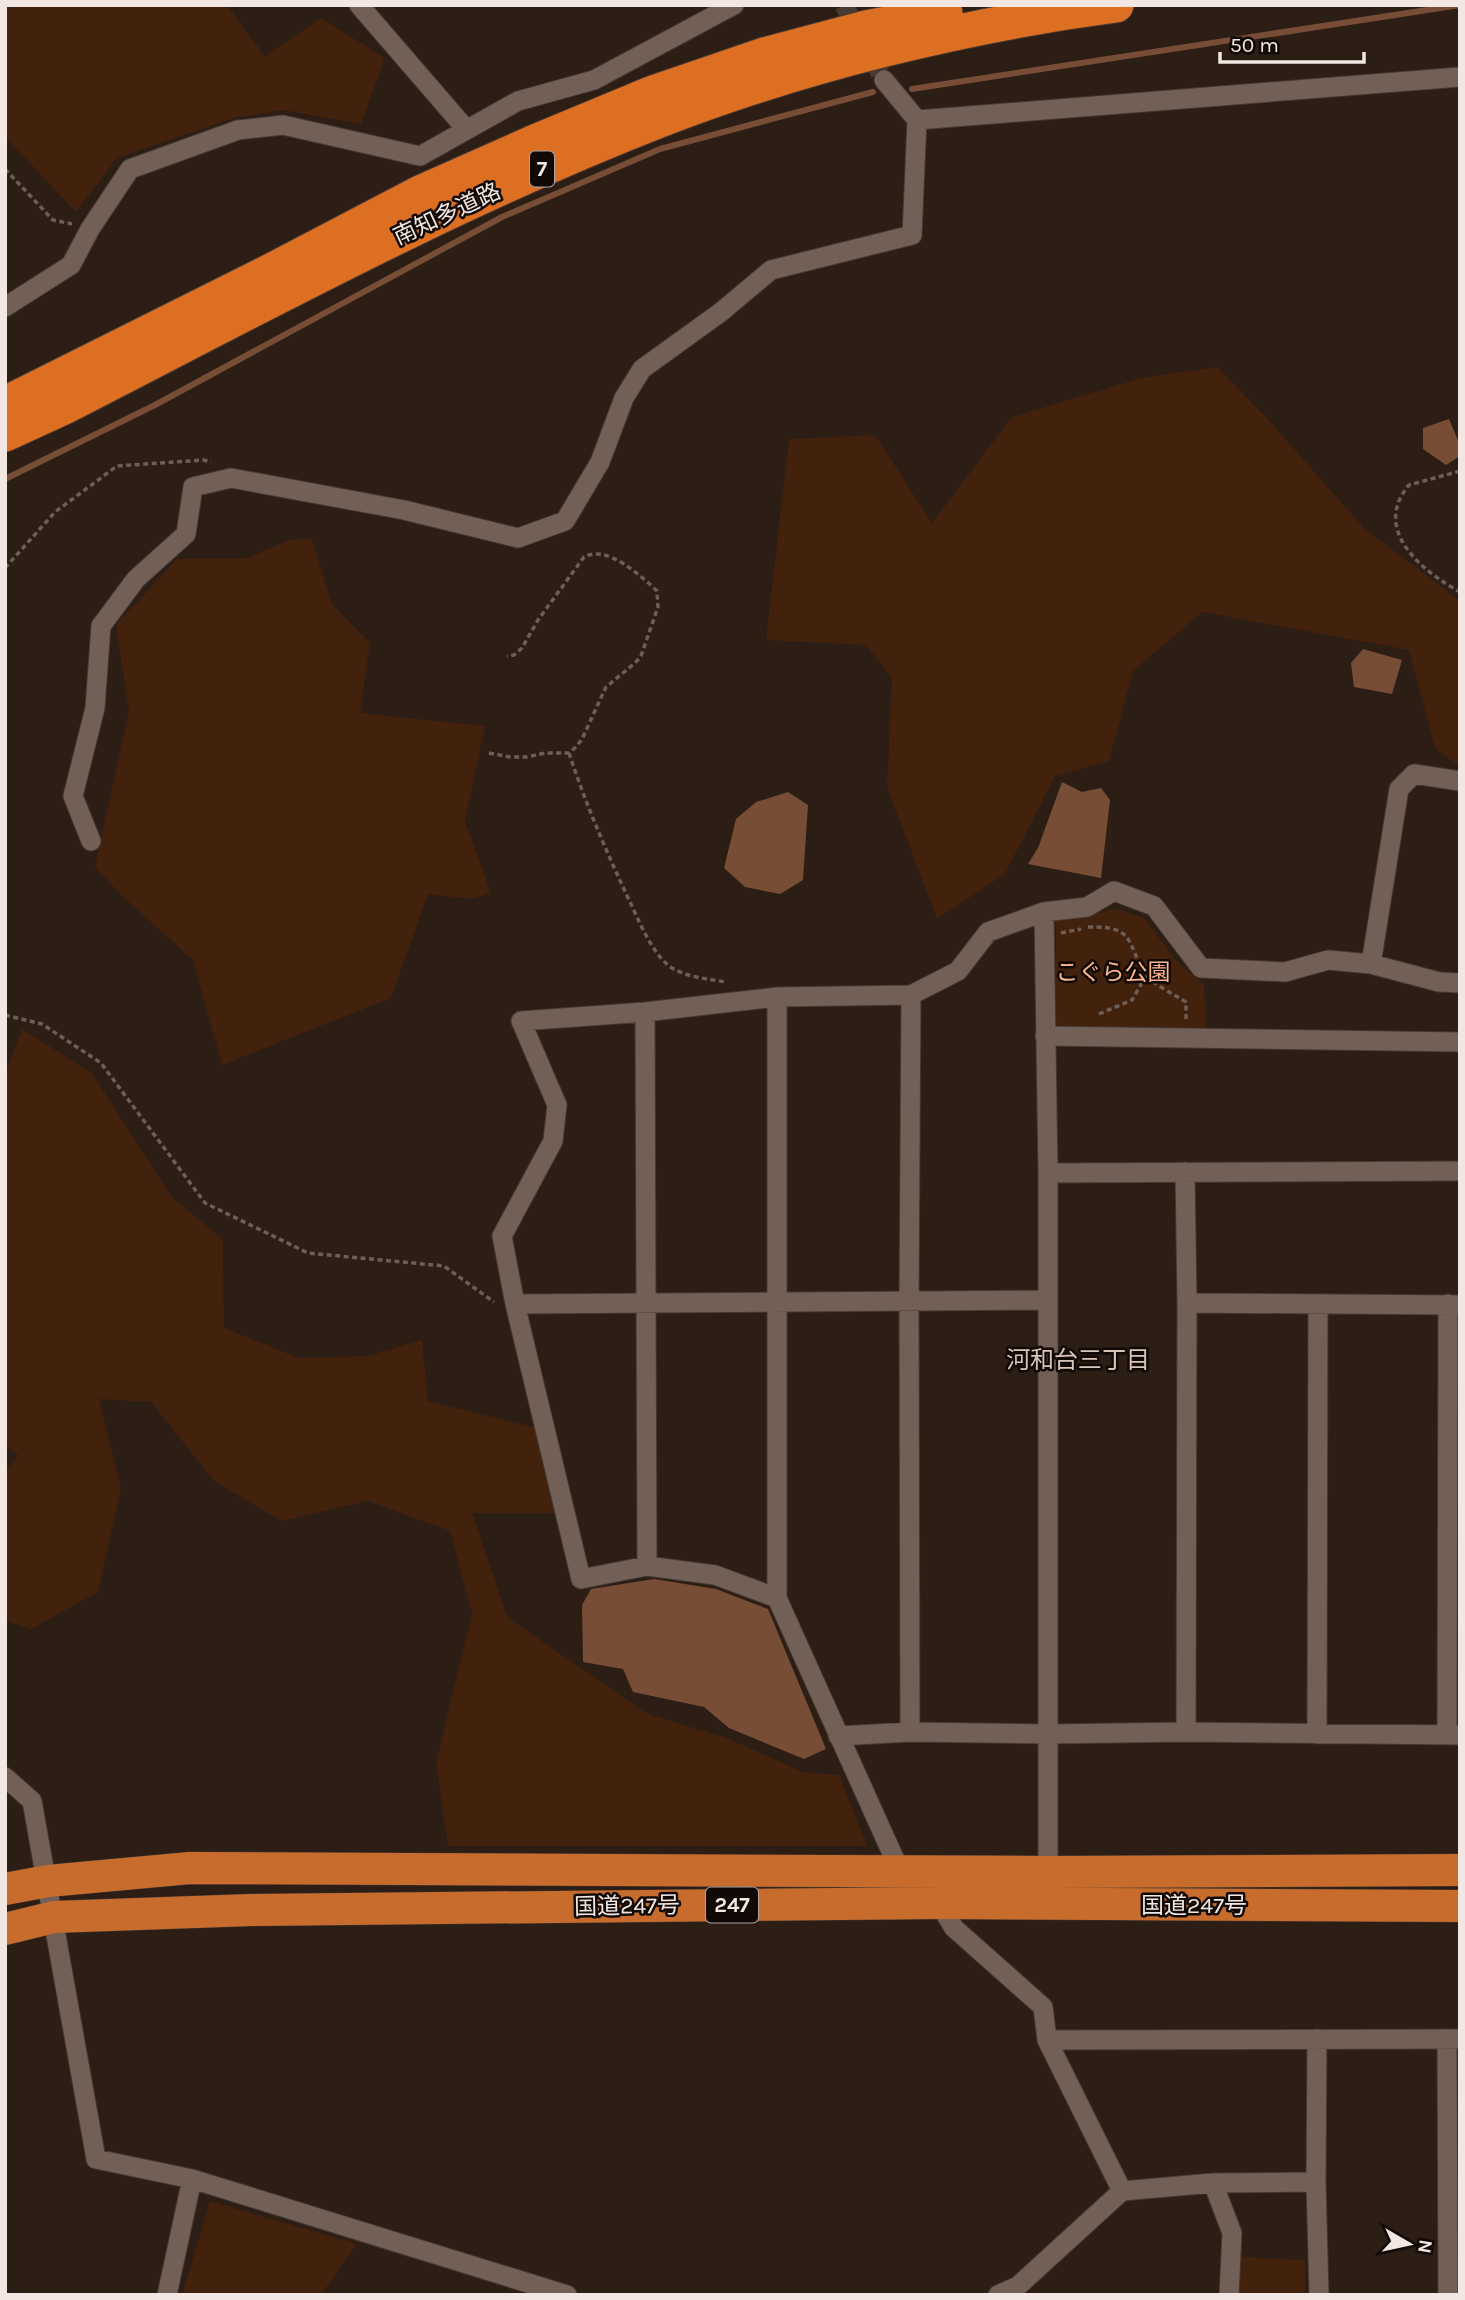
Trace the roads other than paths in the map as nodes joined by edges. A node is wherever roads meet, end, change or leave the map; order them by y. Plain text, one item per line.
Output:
1 (359, 5) edge
2 (734, 5) edge
3 (983, 5) edge
4 (1116, 5) edge
5 (1460, 77) edge
6 (884, 79) tunnel mouth
7 (917, 120) junction
8 (466, 130) junction
9 (5, 307) edge
10 (5, 404) edge
11 (5, 434) edge
12 (1460, 781) edge
13 (90, 841) dead end
14 (1044, 912) junction
15 (1371, 964) junction
16 (1460, 983) edge
17 (911, 995) junction
18 (777, 998) junction
19 (645, 1012) junction
20 (1045, 1036) junction
21 (1460, 1042) edge
22 (1460, 1171) edge
23 (1185, 1172) junction
24 (1048, 1173) junction
25 (1048, 1300) junction
26 (909, 1301) junction
27 (778, 1302) junction
28 (645, 1303) junction
29 (1187, 1303) junction
30 (515, 1304) junction
31 (1318, 1304) junction
32 (1454, 1304) edge
33 (646, 1566) junction
34 (777, 1598) junction
35 (910, 1732) junction
36 (1186, 1732) junction
37 (1048, 1734) junction
38 (1317, 1734) junction
39 (1453, 1735) edge
40 (838, 1736) junction
41 (5, 1777) edge
42 (1460, 1870) edge
43 (900, 1871) junction
44 (1048, 1872) junction
45 (48, 1881) junction
46 (5, 1889) edge
47 (939, 1903) junction
48 (1460, 1906) edge
49 (54, 1917) junction
50 (5, 1928) edge
51 (1317, 2039) junction
52 (1453, 2039) edge
53 (1047, 2040) junction
54 (192, 2179) junction
55 (1316, 2182) junction
56 (1213, 2183) junction
57 (1122, 2191) junction
58 (167, 2295) edge
59 (567, 2295) edge
60 (998, 2295) edge
61 (1229, 2295) edge
62 (1320, 2295) edge
63 (1448, 2295) edge

1 - 8 street
2 - 8 street
3 - 10 highway, 南知多道路 / 7
4 - 11 highway, 南知多道路 / 7
5 - 7 street
6 - 7 street
7 - 13 street
8 - 9 street
12 - 15 street
14 - 15 street
14 - 17 street
14 - 20 street
15 - 16 street
17 - 18 street
17 - 26 street
18 - 19 street
18 - 27 street
19 - 28 street
19 - 30 street
20 - 21 street
20 - 24 street
22 - 23 street
23 - 24 street
23 - 29 street
24 - 25 street
25 - 26 street
25 - 37 street
26 - 27 street
26 - 35 street
27 - 28 street
27 - 34 street
28 - 30 street
28 - 33 street
29 - 31 street
29 - 36 street
30 - 33 street
31 - 32 street
31 - 38 street
32 - 39 street
33 - 34 street
34 - 40 street
35 - 37 street
35 - 40 street
36 - 37 street
36 - 38 street
37 - 44 street
38 - 39 street
40 - 43 street
41 - 45 street
42 - 44 highway, 国道247号 / 247
43 - 44 highway, 国道247号 / 247
43 - 45 highway, 国道247号 / 247
45 - 46 highway, 国道247号 / 247
45 - 49 street
47 - 48 highway, 国道247号 / 247
47 - 49 highway, 国道247号 / 247
47 - 53 street
49 - 50 highway, 国道247号 / 247
49 - 54 street
51 - 52 street
51 - 53 street
51 - 55 street
52 - 63 street
53 - 57 street
54 - 58 street
54 - 59 street
55 - 56 street
55 - 62 street
56 - 57 street
56 - 61 street
57 - 60 street

